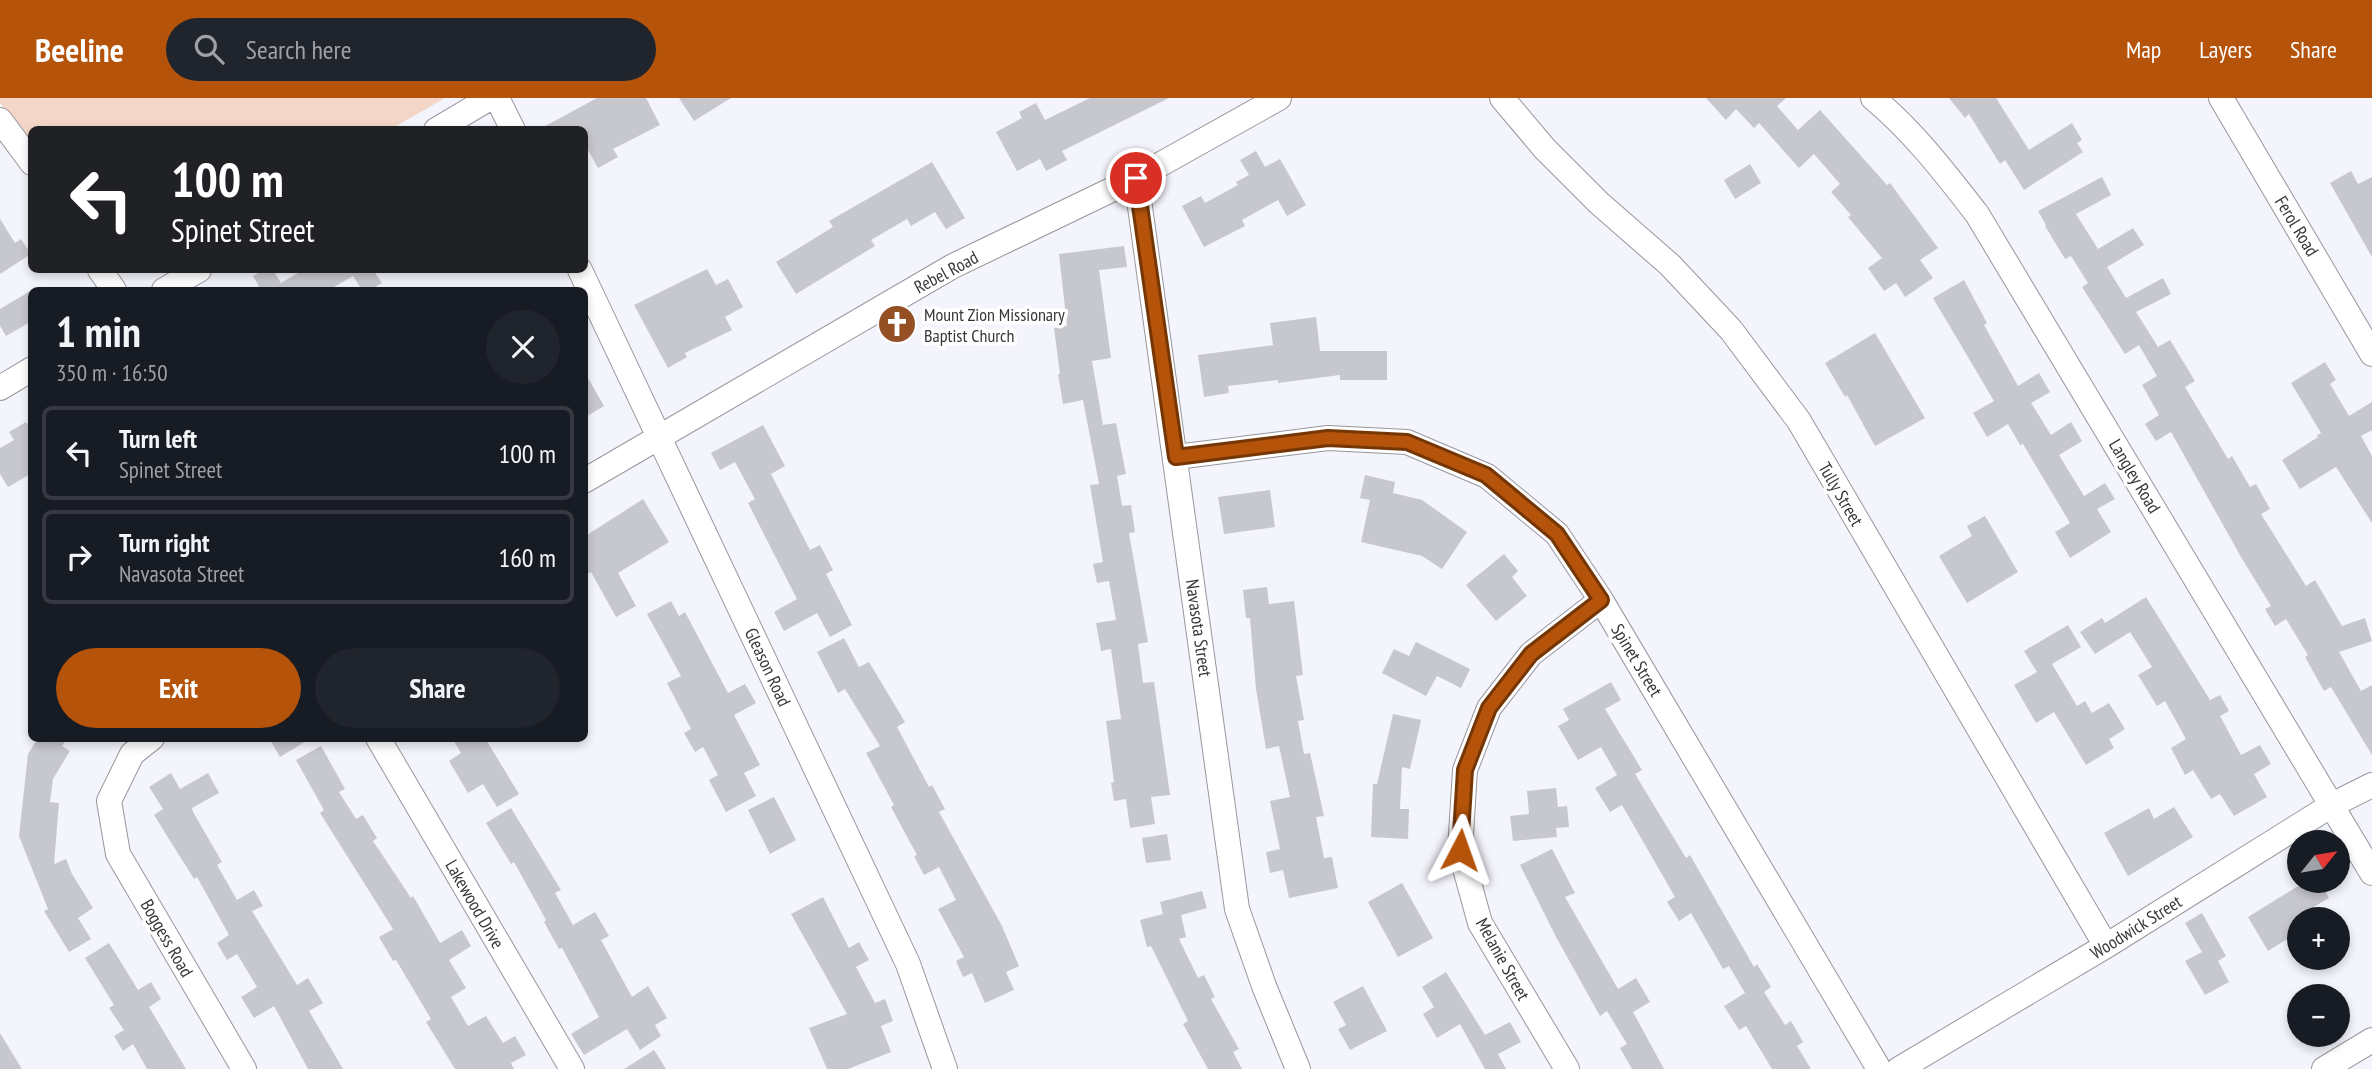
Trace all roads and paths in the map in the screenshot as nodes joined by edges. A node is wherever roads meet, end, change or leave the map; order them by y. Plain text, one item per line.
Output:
1 (490, 98) edge
2 (498, 98) edge
3 (1279, 98) edge
4 (1502, 98) edge
5 (1874, 98) edge
6 (2221, 98) edge
7 (0, 120) edge
8 (443, 126) edge
9 (511, 126) edge
10 (28, 158) edge
11 (1136, 178) junction
12 (194, 273) edge
13 (581, 273) edge
14 (169, 287) edge
15 (2372, 354) edge
16 (28, 371) edge
17 (0, 388) edge
18 (659, 437) junction
19 (1176, 457) junction
20 (588, 479) edge
21 (1601, 600) junction
22 (147, 742) edge
23 (380, 742) edge
24 (2372, 785) edge
25 (2332, 805) junction
26 (2372, 873) edge
27 (2106, 946) junction
28 (2372, 1041) edge
29 (244, 1069) edge
30 (572, 1069) edge
31 (945, 1069) edge
32 (1298, 1069) edge
33 (1567, 1069) edge
34 (1879, 1069) edge
35 (1899, 1069) edge
36 (2324, 1069) edge

1 - 8 street
2 - 9 street
3 - 11 street, Rebel Road
4 - 27 street, Tully Street
5 - 25 street, Langley Road
6 - 15 street, Ferol Road
7 - 10 street
11 - 18 street, Rebel Road
11 - 19 street, Navasota Street
12 - 14 street
13 - 18 street, Gleason Road
16 - 17 street
18 - 20 street, Rebel Road
18 - 31 street, Gleason Road
19 - 21 street, Spinet Street
19 - 32 street, Navasota Street
21 - 33 street, Melanie Street
21 - 34 street, Spinet Street
22 - 29 street, Boggess Road
23 - 30 street, Lakewood Drive
24 - 25 street, Woodwick Street
25 - 26 street, Langley Road
25 - 27 street, Woodwick Street
27 - 35 street, Woodwick Street
28 - 36 street

